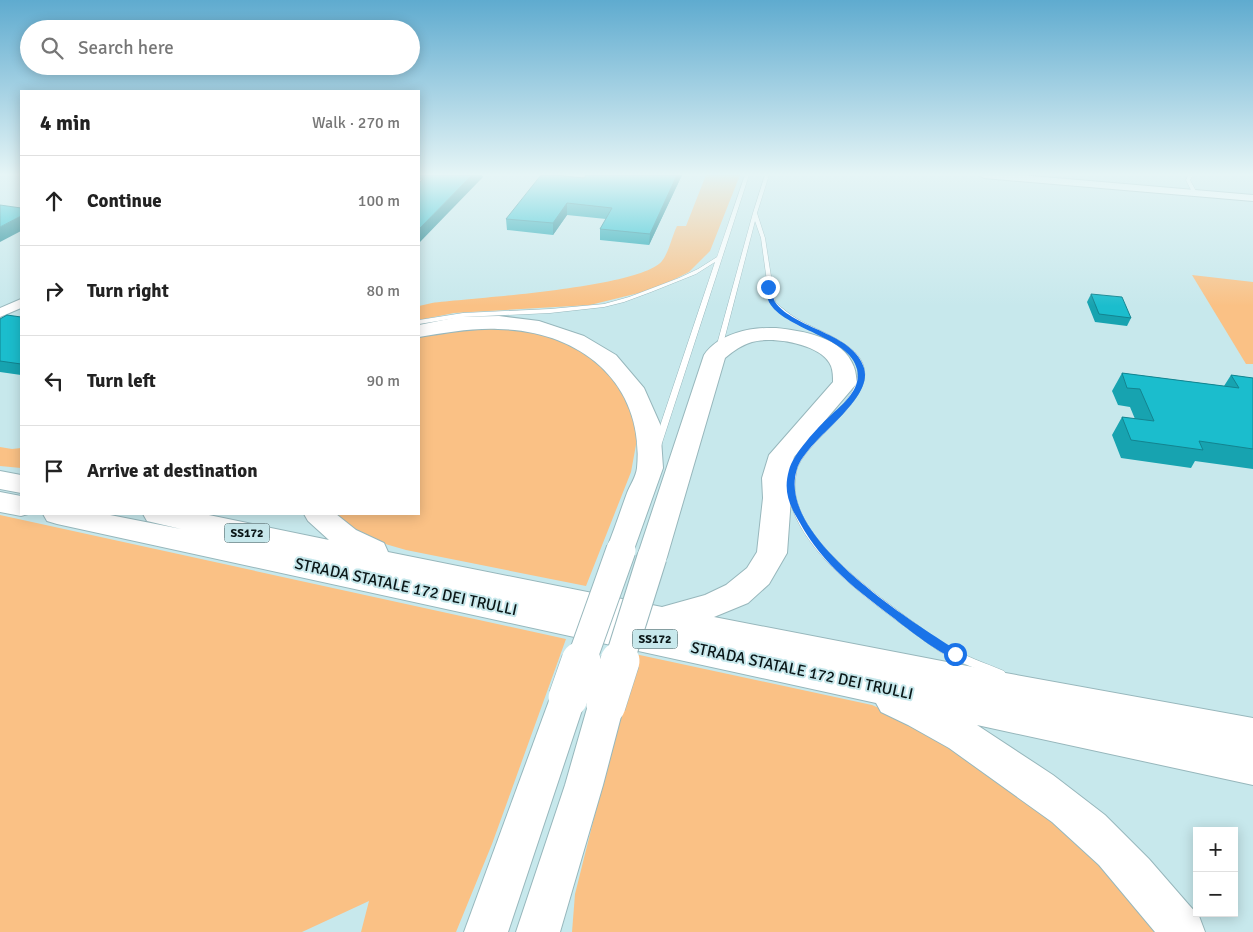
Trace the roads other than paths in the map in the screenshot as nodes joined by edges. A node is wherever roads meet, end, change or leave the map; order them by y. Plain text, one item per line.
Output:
1 (732, 218) edge
2 (754, 218) edge
3 (757, 218) edge
4 (718, 258) junction
5 (20, 303) edge
6 (0, 313) edge
7 (420, 322) edge
8 (420, 330) edge
9 (718, 353) junction
10 (650, 470) junction
11 (0, 480) edge
12 (20, 484) edge
13 (0, 502) edge
14 (20, 506) edge
15 (62, 515) edge
16 (162, 515) edge
17 (319, 515) edge
18 (441, 573) junction
19 (660, 621) junction
20 (812, 673) junction
21 (1010, 678) dead end
22 (1019, 682) dead end
23 (1065, 701) junction
24 (1253, 735) edge
25 (1253, 767) edge
26 (584, 785) junction
27 (486, 932) edge
28 (538, 932) edge
29 (556, 932) edge
30 (1183, 932) edge

1 - 4 lane
2 - 9 lane
3 - 21 lane
4 - 7 lane
4 - 10 lane
5 - 6 street
8 - 10 highway
9 - 19 highway
9 - 26 highway, bridge
10 - 27 highway, bridge
11 - 12 highway
13 - 14 highway
15 - 20 highway, STRADA STATALE 172 DEI TRULLI / SS172
16 - 18 highway, STRADA STATALE 172 DEI TRULLI / SS172
17 - 18 highway
18 - 19 highway, STRADA STATALE 172 DEI TRULLI / SS172
19 - 23 highway, STRADA STATALE 172 DEI TRULLI / SS172
20 - 25 highway, STRADA STATALE 172 DEI TRULLI / SS172
20 - 30 highway
22 - 23 lane
23 - 24 highway, STRADA STATALE 172 DEI TRULLI / SS172
26 - 28 highway
26 - 29 highway

